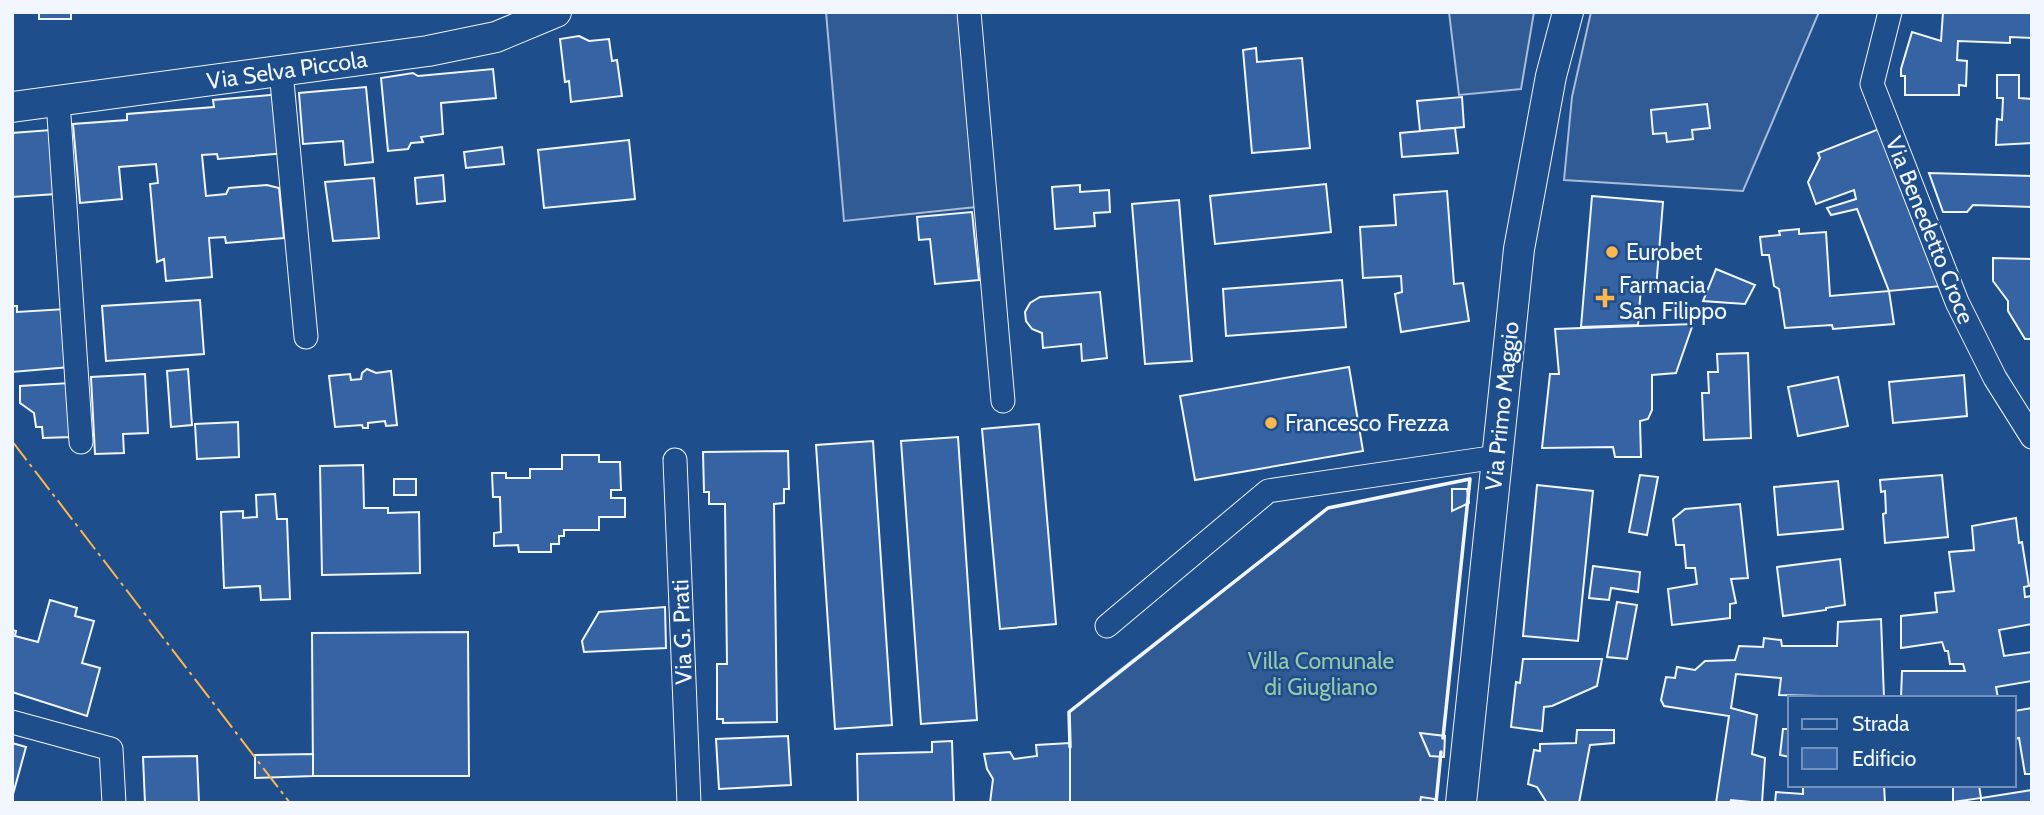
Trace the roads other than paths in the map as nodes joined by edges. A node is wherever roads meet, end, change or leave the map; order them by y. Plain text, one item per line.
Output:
1 (556, 12) edge
2 (969, 12) edge
3 (1568, 12) edge
4 (1890, 12) edge
5 (281, 71) junction
6 (58, 101) junction
7 (12, 107) edge
8 (306, 337) dead end
9 (1003, 401) dead end
10 (2032, 437) edge
11 (81, 442) dead end
12 (1497, 457) junction
13 (675, 460) dead end
14 (1107, 626) dead end
15 (12, 722) edge
16 (114, 803) edge
17 (690, 803) edge
18 (1461, 803) edge

1 - 5 street, Via Selva Piccola
2 - 9 street
3 - 12 street, Via Primo Maggio
4 - 10 street, Via Benedetto Croce
5 - 6 street, Via Selva Piccola
5 - 8 street
6 - 7 street, Via Selva Piccola
6 - 11 street
12 - 14 street
12 - 18 street, Via Primo Maggio
13 - 17 street, Via G. Prati
15 - 16 street

